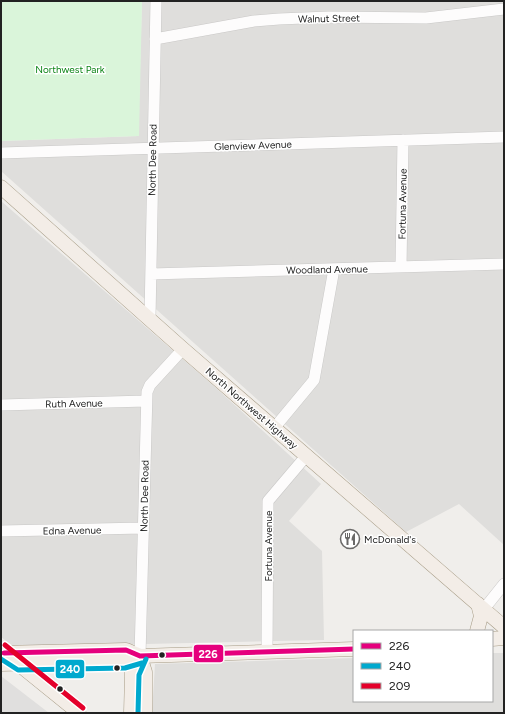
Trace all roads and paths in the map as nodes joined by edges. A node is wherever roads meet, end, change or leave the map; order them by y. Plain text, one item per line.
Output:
1 (156, 1) edge
2 (504, 9) edge
3 (155, 39) junction
4 (504, 137) edge
5 (403, 140) junction
6 (152, 149) junction
7 (1, 153) edge
8 (1, 187) edge
9 (504, 264) edge
10 (401, 267) junction
11 (334, 269) junction
12 (151, 274) junction
13 (150, 318) junction
14 (183, 349) junction
15 (146, 401) junction
16 (1, 405) edge
17 (275, 427) junction
18 (307, 455) junction
19 (143, 528) junction
20 (1, 531) edge
21 (504, 584) edge
22 (481, 606) junction
23 (504, 627) edge
24 (477, 630) edge
25 (504, 638) edge
26 (493, 639) edge
27 (493, 648) edge
28 (504, 648) edge
29 (353, 649) edge
30 (267, 651) junction
31 (2, 655) edge
32 (140, 656) junction
33 (18, 663) junction
34 (79, 713) edge
35 (131, 713) edge
36 (145, 713) edge

1 - 3 street, North Dee Road
2 - 3 street, Walnut Street
3 - 6 street, North Dee Road
4 - 5 street, Glenview Avenue
5 - 6 street, Glenview Avenue
5 - 10 street, Fortuna Avenue
6 - 7 street, Glenview Avenue
6 - 12 street, North Dee Road
8 - 13 main road, North Northwest Highway
9 - 10 street, Woodland Avenue
10 - 11 street, Woodland Avenue
11 - 12 street, Woodland Avenue
11 - 17 street
12 - 13 street, North Dee Road
13 - 14 main road, North Northwest Highway
14 - 15 street, North Dee Road
14 - 17 main road, North Northwest Highway
15 - 16 street, Ruth Avenue
15 - 19 street, North Dee Road
17 - 18 main road, North Northwest Highway
18 - 22 main road, North Northwest Highway
18 - 30 street, Fortuna Avenue
19 - 20 street, Edna Avenue
19 - 32 street, North Dee Road
21 - 22 street
22 - 23 main road, North Northwest Highway
22 - 24 main road
25 - 26 main road
27 - 28 main road
29 - 30 main road
30 - 32 main road
31 - 32 main road
31 - 33 main road
32 - 33 main road
32 - 35 main road, North Dee Road
32 - 36 main road, North Dee Road
33 - 34 main road

